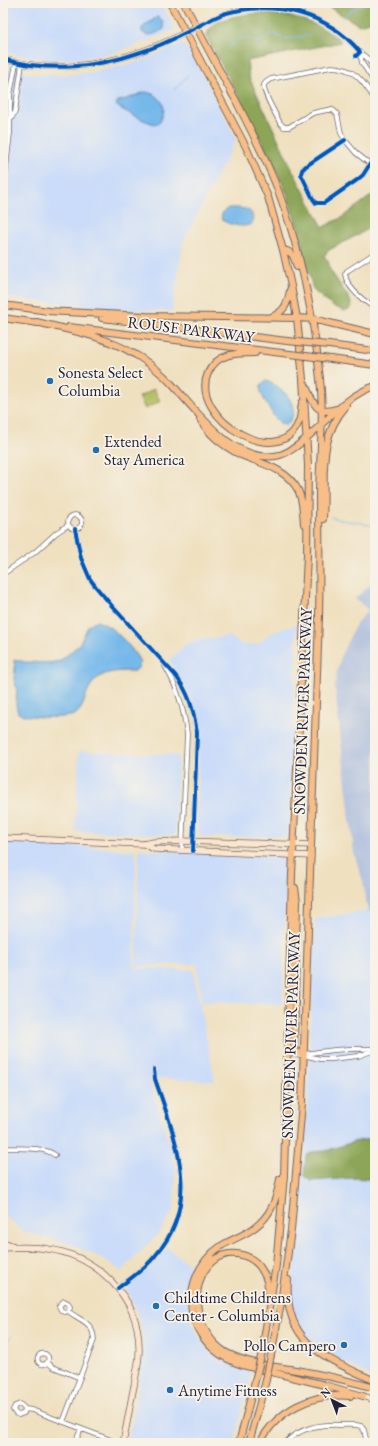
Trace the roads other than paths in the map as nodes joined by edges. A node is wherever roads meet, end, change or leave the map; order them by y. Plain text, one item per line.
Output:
1 (170, 3) edge
2 (184, 3) edge
3 (295, 3) edge
4 (303, 3) edge
5 (293, 10) junction
6 (301, 12) junction
7 (196, 27) junction
8 (186, 33) junction
9 (360, 52) junction
10 (356, 56) dead end
11 (3, 59) edge
12 (19, 64) junction
13 (375, 70) edge
14 (373, 76) edge
15 (375, 83) edge
16 (375, 100) edge
17 (345, 140) junction
18 (375, 156) edge
19 (370, 164) junction
20 (3, 194) edge
21 (283, 250) junction
22 (375, 253) edge
23 (291, 286) junction
24 (310, 304) junction
25 (3, 305) edge
26 (375, 308) edge
27 (46, 311) junction
28 (3, 318) edge
29 (271, 318) junction
30 (297, 318) junction
31 (313, 319) junction
32 (36, 322) junction
33 (375, 334) edge
34 (375, 351) edge
35 (290, 354) junction
36 (375, 365) edge
37 (303, 379) junction
38 (375, 386) edge
39 (358, 393) junction
40 (339, 408) junction
41 (321, 410) junction
42 (196, 412) junction
43 (321, 425) junction
44 (307, 437) junction
45 (68, 525) junction
46 (75, 529) junction
47 (307, 555) junction
48 (320, 558) junction
49 (3, 574) edge
50 (162, 660) junction
51 (3, 838) edge
52 (183, 841) junction
53 (193, 842) junction
54 (143, 844) junction
55 (294, 844) junction
56 (311, 845) junction
57 (182, 850) junction
58 (193, 851) junction
59 (293, 855) junction
60 (311, 856) junction
61 (292, 875) junction
62 (375, 1050) edge
63 (287, 1054) junction
64 (303, 1055) junction
65 (154, 1069) dead end
66 (285, 1145) junction
67 (3, 1148) edge
68 (55, 1155) dead end
69 (291, 1230) junction
70 (3, 1242) edge
71 (18, 1247) junction
72 (3, 1248) edge
73 (118, 1288) junction
74 (68, 1311) dead end
75 (266, 1330) junction
76 (47, 1362) dead end
77 (80, 1378) junction
78 (375, 1381) edge
79 (375, 1388) edge
80 (363, 1396) junction
81 (375, 1400) edge
82 (24, 1409) dead end
83 (64, 1422) junction
84 (81, 1429) junction
85 (75, 1443) edge
86 (119, 1443) edge
87 (123, 1443) edge
88 (239, 1443) edge
89 (249, 1443) edge
90 (260, 1443) edge
91 (285, 1443) edge
92 (367, 1443) edge

1 - 8 main road, SNOWDEN RIVER PARKWAY
2 - 7 main road, SNOWDEN RIVER PARKWAY
3 - 5 street
4 - 6 street
5 - 6 street
5 - 7 street
6 - 9 street
7 - 8 street
7 - 24 main road, SNOWDEN RIVER PARKWAY
8 - 12 street
8 - 21 main road, SNOWDEN RIVER PARKWAY
9 - 10 street
9 - 13 street
9 - 14 street
11 - 12 street
12 - 20 street
14 - 15 street
16 - 17 street
17 - 19 street
17 - 19 street
18 - 19 street
21 - 23 main road, SNOWDEN RIVER PARKWAY
21 - 24 main road
22 - 26 street
23 - 29 main road
23 - 30 main road, SNOWDEN RIVER PARKWAY
24 - 31 main road, SNOWDEN RIVER PARKWAY
25 - 27 main road, ROUSE PARKWAY
27 - 29 main road
27 - 34 main road, ROUSE PARKWAY, bridge
28 - 32 main road, ROUSE PARKWAY
29 - 30 main road
30 - 31 main road
30 - 37 main road, SNOWDEN RIVER PARKWAY
31 - 33 main road
31 - 41 main road, SNOWDEN RIVER PARKWAY
32 - 35 main road, ROUSE PARKWAY
32 - 42 main road
35 - 36 main road, ROUSE PARKWAY, bridge
35 - 37 main road
37 - 41 main road
37 - 44 main road, SNOWDEN RIVER PARKWAY
38 - 39 main road
39 - 40 main road
39 - 48 main road
40 - 41 main road
40 - 43 main road
41 - 43 main road, SNOWDEN RIVER PARKWAY
42 - 44 main road
42 - 47 main road
43 - 44 main road
43 - 48 main road, SNOWDEN RIVER PARKWAY
44 - 47 main road, SNOWDEN RIVER PARKWAY
45 - 46 street
45 - 46 street
45 - 49 street
46 - 50 street
47 - 55 main road, SNOWDEN RIVER PARKWAY
48 - 56 main road, SNOWDEN RIVER PARKWAY
50 - 52 street
50 - 53 street
51 - 54 street
52 - 53 street
52 - 54 street
52 - 57 street
53 - 55 street
53 - 58 street
54 - 57 street
55 - 56 street
55 - 59 main road, SNOWDEN RIVER PARKWAY
56 - 60 main road, SNOWDEN RIVER PARKWAY
57 - 58 street
58 - 59 street
59 - 60 street
59 - 61 main road, SNOWDEN RIVER PARKWAY
60 - 64 main road, SNOWDEN RIVER PARKWAY
61 - 63 main road, SNOWDEN RIVER PARKWAY
61 - 64 main road
62 - 64 street
62 - 64 street
63 - 64 street
63 - 66 main road, SNOWDEN RIVER PARKWAY
64 - 69 main road, SNOWDEN RIVER PARKWAY
65 - 73 street
66 - 75 main road, SNOWDEN RIVER PARKWAY
66 - 80 main road
67 - 68 street
69 - 78 main road
69 - 89 main road, SNOWDEN RIVER PARKWAY, bridge
70 - 71 street
71 - 72 street
71 - 73 street
73 - 87 street
74 - 77 street
75 - 79 main road
75 - 88 main road, SNOWDEN RIVER PARKWAY, bridge
76 - 77 street
77 - 83 street
80 - 81 street
80 - 90 main road
82 - 83 street
83 - 84 street
84 - 85 street
84 - 86 street
91 - 92 street

